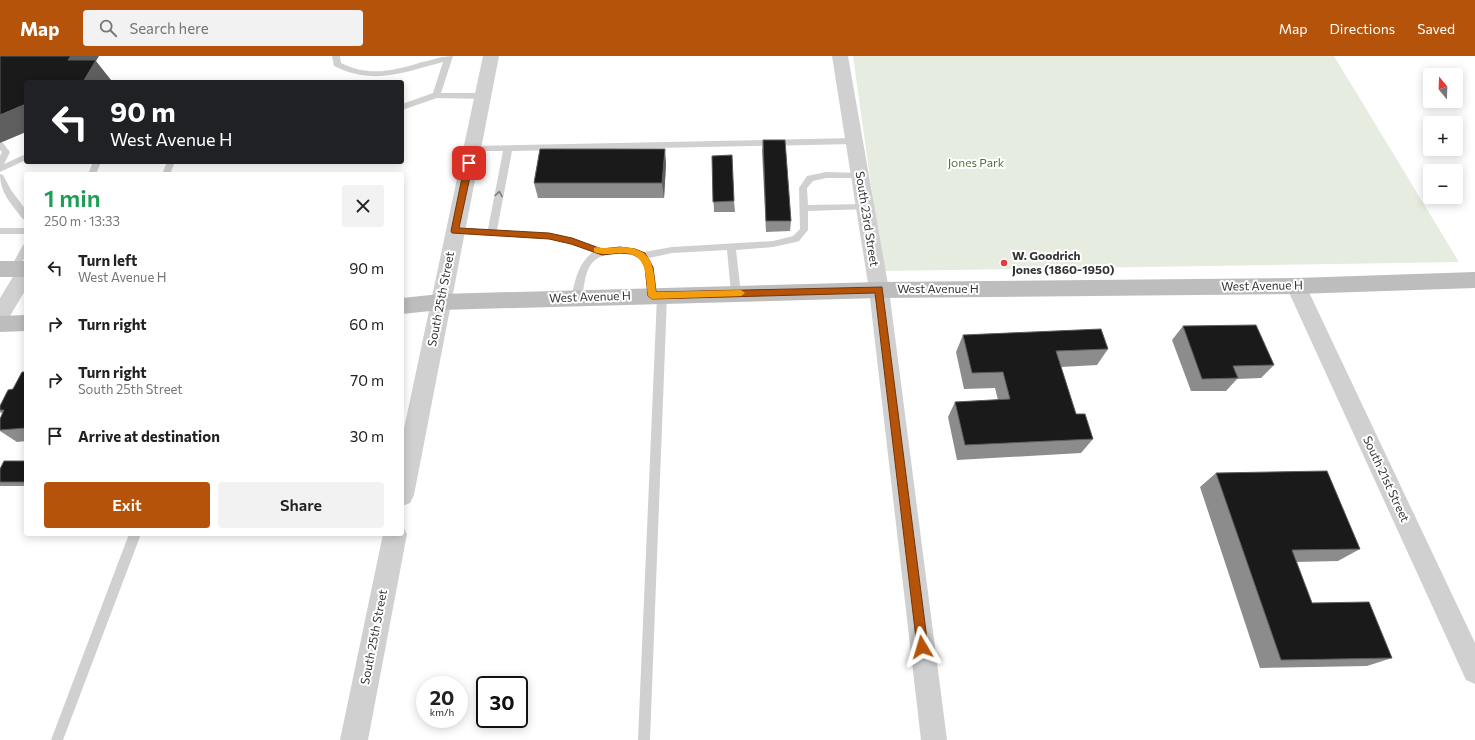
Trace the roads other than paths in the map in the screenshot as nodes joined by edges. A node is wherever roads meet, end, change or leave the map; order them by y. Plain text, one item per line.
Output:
1 (336, 56) edge
2 (491, 56) edge
3 (840, 56) edge
4 (449, 57) edge
5 (436, 96) junction
6 (483, 96) junction
7 (404, 106) edge
8 (854, 141) junction
9 (0, 145) edge
10 (508, 148) junction
11 (472, 149) junction
12 (24, 158) edge
13 (0, 164) edge
14 (0, 170) edge
15 (860, 175) junction
16 (0, 177) edge
17 (865, 207) junction
18 (804, 208) junction
19 (24, 214) edge
20 (0, 231) edge
21 (24, 231) edge
22 (455, 231) junction
23 (492, 232) junction
24 (732, 246) junction
25 (24, 252) edge
26 (602, 252) junction
27 (643, 256) junction
28 (17, 269) edge
29 (1474, 282) edge
30 (1296, 286) junction
31 (879, 290) junction
32 (736, 293) junction
33 (657, 296) junction
34 (404, 297) edge
35 (576, 298) junction
36 (440, 302) junction
37 (404, 306) edge
38 (0, 315) edge
39 (0, 324) edge
40 (24, 324) edge
41 (404, 486) edge
42 (134, 536) edge
43 (394, 536) edge
44 (1475, 671) edge
45 (57, 740) edge
46 (354, 740) edge
47 (644, 740) edge
48 (934, 740) edge

1 - 4 lane
2 - 6 street, South 25th Street
3 - 8 street, South 23rd Street
4 - 5 lane
5 - 6 lane
5 - 7 lane
6 - 11 street, South 25th Street
8 - 10 lane
8 - 15 street, South 23rd Street
9 - 13 lane
10 - 11 lane
23 -> 10 lane
11 - 22 street, South 25th Street
12 - 14 lane
15 - 17 street, South 23rd Street
15 - 18 lane
16 - 19 lane
17 - 18 lane
17 - 31 street, South 23rd Street
18 - 24 lane
20 - 21 lane
22 - 23 lane
22 - 36 street, South 25th Street
23 - 26 lane
24 - 27 lane
24 - 32 lane
25 - 28 lane
26 - 27 lane
26 - 35 lane
27 - 33 lane
28 - 38 street
29 - 30 main road, West Avenue H
30 - 31 main road, West Avenue H
30 - 44 street, South 21st Street
31 - 32 main road, West Avenue H
31 - 48 street, South 23rd Street
32 - 33 main road, West Avenue H
33 - 35 main road, West Avenue H
33 - 47 lane
34 - 36 main road
35 - 36 main road, West Avenue H
36 - 37 main road, West Avenue H
36 - 41 street, South 25th Street
39 - 40 main road
42 - 45 lane
43 - 46 street, South 25th Street

